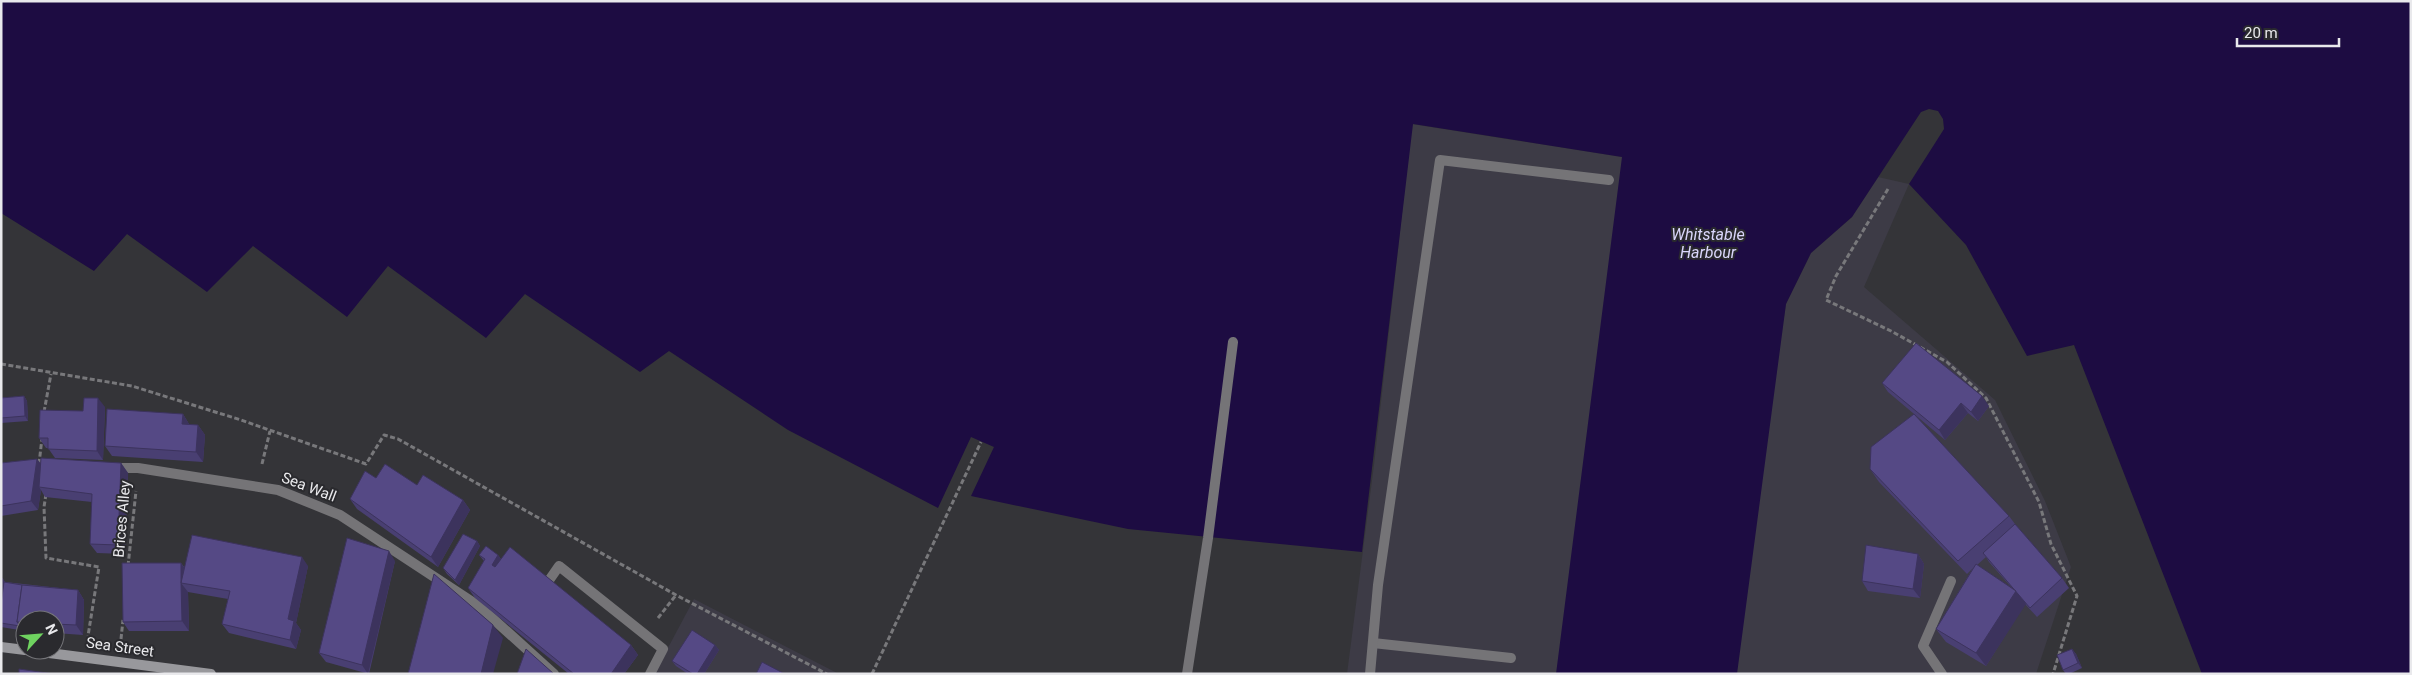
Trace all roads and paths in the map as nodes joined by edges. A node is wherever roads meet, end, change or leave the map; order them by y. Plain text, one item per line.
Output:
1 (1609, 180) dead end
2 (1888, 189) dead end
3 (1233, 342) dead end
4 (1, 364) edge
5 (51, 374) junction
6 (43, 422) edge
7 (42, 431) edge
8 (270, 431) junction
9 (982, 442) dead end
10 (266, 448) dead end
11 (39, 468) edge
12 (99, 468) edge
13 (138, 468) junction
14 (47, 487) edge
15 (128, 567) edge
16 (1951, 581) dead end
17 (676, 594) junction
18 (538, 597) edge
19 (124, 614) edge
20 (645, 635) junction
21 (1373, 643) junction
22 (1, 647) edge
23 (15, 649) edge
24 (65, 655) edge
25 (85, 657) junction
26 (1511, 658) dead end
27 (119, 661) junction
28 (210, 674) edge
29 (554, 674) edge
30 (650, 674) edge
31 (827, 674) edge
32 (872, 674) edge
33 (1187, 674) edge
34 (1370, 674) edge
35 (1942, 674) edge
36 (2053, 674) edge

1 - 21 street
2 - 36 path
3 - 33 street
4 - 5 path
5 - 6 path
5 - 8 path
7 - 11 path
8 - 10 path
8 - 17 path
9 - 32 path
12 - 13 street, Sea Wall
13 - 15 path, Brices Alley
13 - 29 street, Sea Wall
14 - 25 path
16 - 35 street
17 - 20 path
17 - 31 path
18 - 20 street
19 - 27 path
20 - 30 street
21 - 26 street
21 - 34 street
22 - 23 main road, Sea Street
24 - 25 main road, Sea Street
25 - 27 main road, Sea Street
27 - 28 main road, Sea Street

